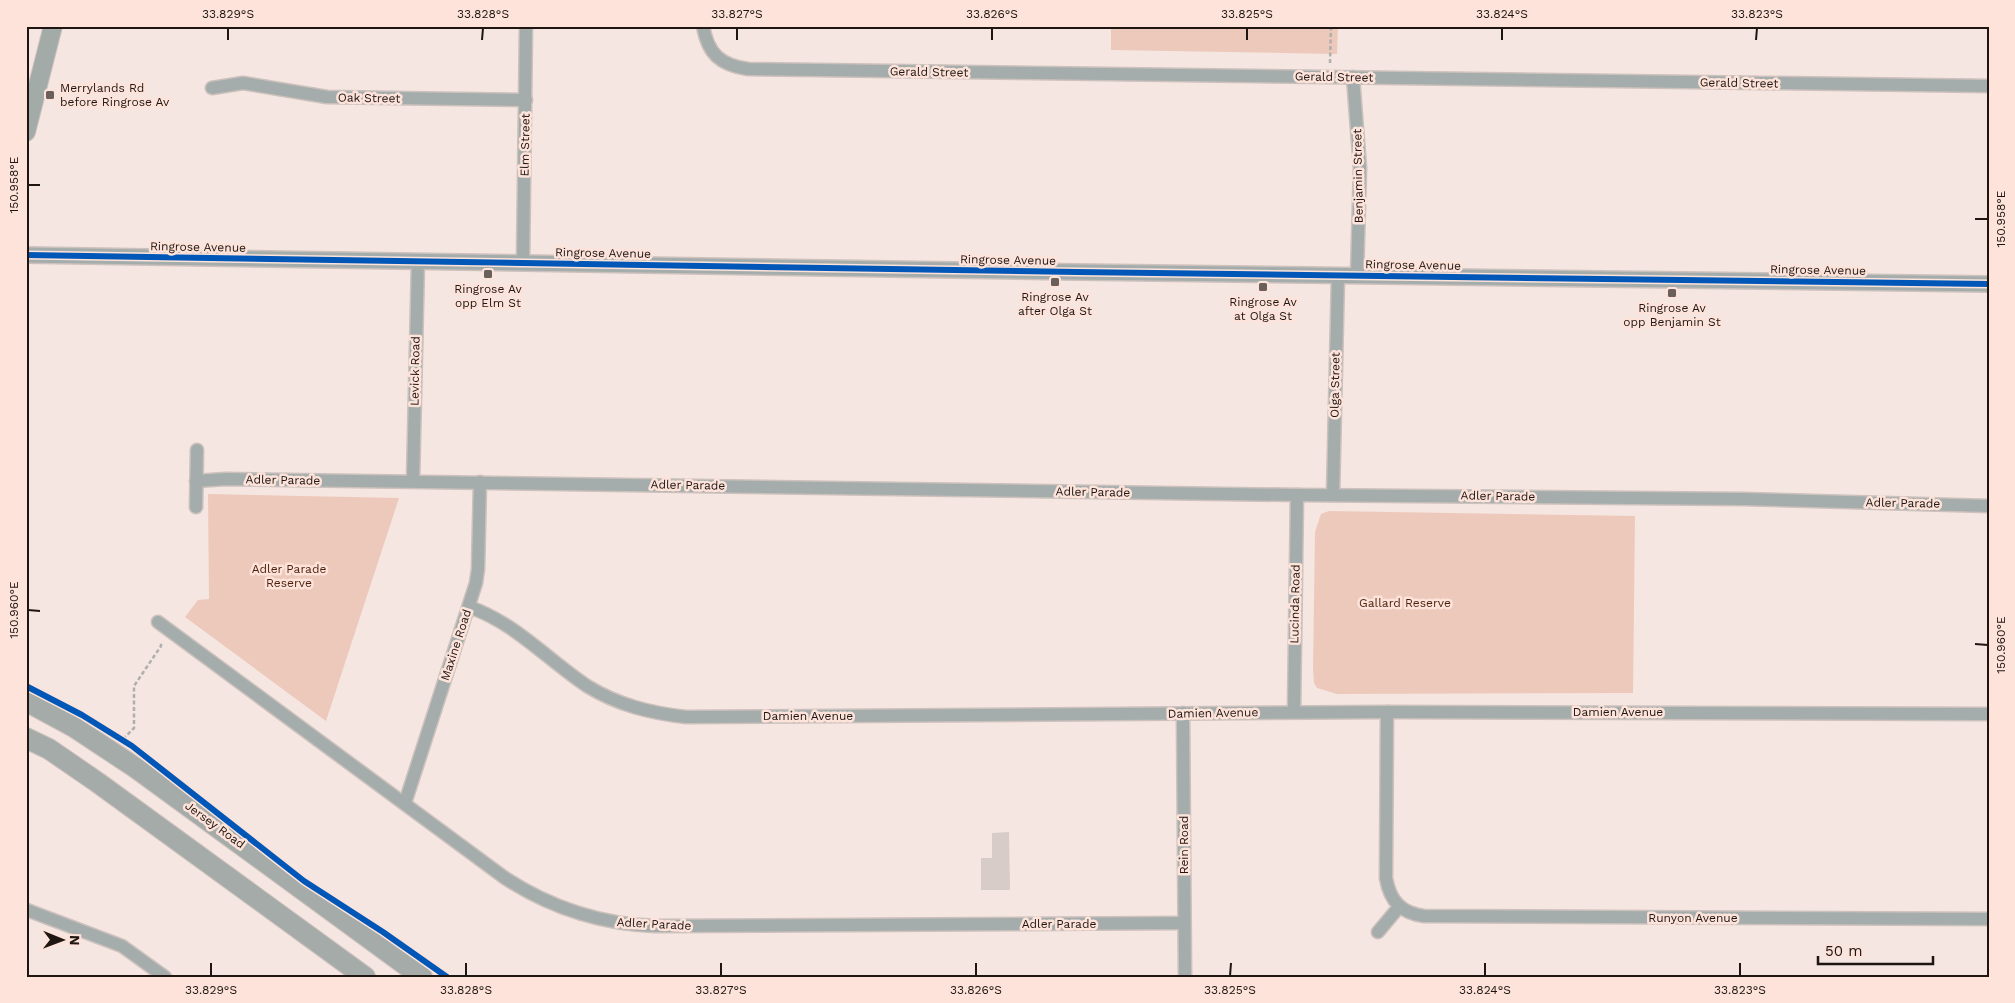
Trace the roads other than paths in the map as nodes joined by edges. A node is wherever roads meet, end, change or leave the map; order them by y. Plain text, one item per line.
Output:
1 (54, 26) edge
2 (526, 26) edge
3 (703, 26) edge
4 (1353, 77) junction
5 (1989, 86) edge
6 (212, 88) dead end
7 (526, 100) junction
8 (26, 132) edge
9 (26, 255) edge
10 (418, 261) junction
11 (523, 263) junction
12 (1338, 275) junction
13 (1357, 275) junction
14 (1989, 284) edge
15 (197, 450) dead end
16 (196, 481) junction
17 (413, 481) junction
18 (480, 482) junction
19 (1332, 494) junction
20 (1297, 495) junction
21 (1989, 506) edge
22 (196, 507) dead end
23 (469, 607) junction
24 (158, 622) road end
25 (26, 701) edge
26 (1294, 712) junction
27 (1387, 712) junction
28 (1183, 713) junction
29 (1989, 714) edge
30 (26, 738) edge
31 (405, 803) junction
32 (1399, 907) junction
33 (27, 910) edge
34 (1989, 919) edge
35 (1184, 923) junction
36 (1378, 932) dead end
37 (165, 977) edge
38 (365, 977) edge
39 (422, 977) edge
40 (1185, 977) edge

1 - 8 main road
2 - 7 street, Elm Street
3 - 4 street, Gerald Street
4 - 5 street, Gerald Street
4 - 13 street, Benjamin Street
6 - 7 street, Oak Street
7 - 11 street, Elm Street
9 - 10 street, Ringrose Avenue
10 - 11 street, Ringrose Avenue
10 - 17 street, Levick Road
11 - 12 street, Ringrose Avenue
12 - 13 street, Ringrose Avenue
12 - 19 street, Olga Street
13 - 14 street, Ringrose Avenue
15 - 16 street
16 - 17 street, Adler Parade
16 - 22 street
17 - 18 street, Adler Parade
18 - 20 street, Adler Parade
18 - 23 street, Maxine Road
19 - 20 street, Adler Parade
19 - 21 street, Adler Parade
20 - 26 street, Lucinda Road
23 - 28 street, Damien Avenue
23 - 31 street, Maxine Road
24 - 31 street, Adler Parade
25 - 39 highway, Jersey Road
26 - 27 street, Damien Avenue
26 - 28 street, Damien Avenue
27 - 29 street, Damien Avenue
27 - 32 street
28 - 35 street, Rein Road
30 - 38 highway
31 - 35 street, Adler Parade
32 - 34 street, Runyon Avenue
32 - 36 street
33 - 37 street
35 - 40 street, Rein Road

